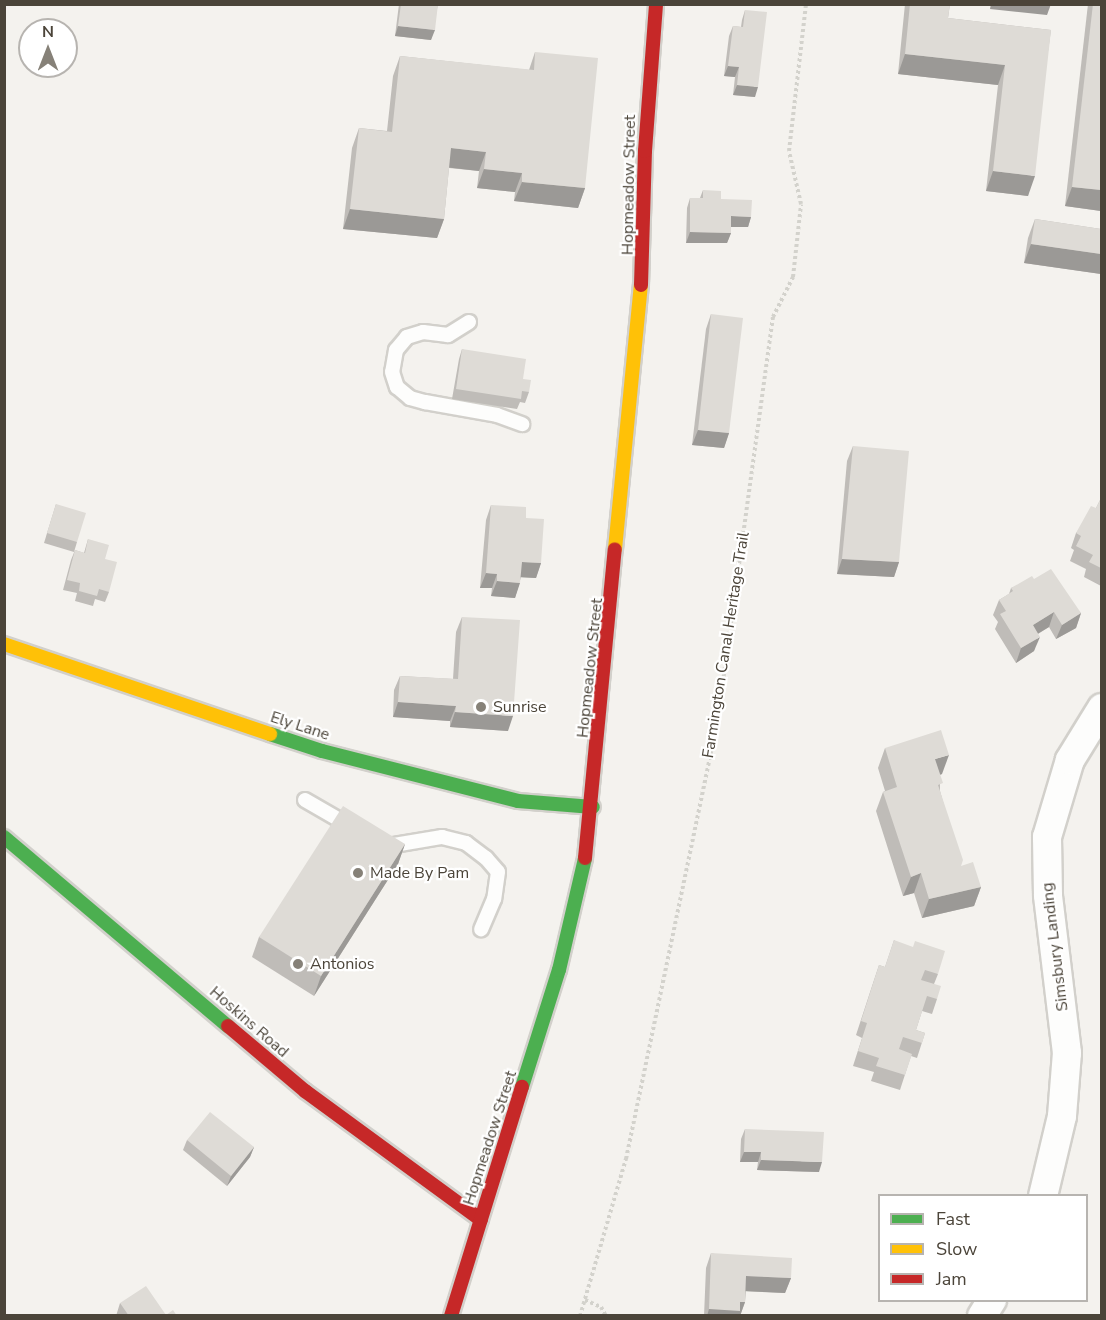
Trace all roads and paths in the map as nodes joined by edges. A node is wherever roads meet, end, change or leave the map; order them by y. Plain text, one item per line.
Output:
1 (656, 4) edge
2 (806, 4) edge
3 (469, 322) dead end
4 (522, 424) dead end
5 (4, 644) edge
6 (1101, 708) edge
7 (305, 800) dead end
8 (592, 807) junction
9 (4, 837) edge
10 (481, 929) dead end
11 (1043, 1194) edge
12 (481, 1220) junction
13 (585, 1300) junction
14 (991, 1302) edge
15 (451, 1316) edge
16 (580, 1316) edge
17 (606, 1316) edge
18 (982, 1316) edge

1 - 8 main road, Hopmeadow Street
2 - 13 path, Farmington Canal Heritage Trail
3 - 4 lane
5 - 8 main road, Ely Lane
6 - 11 street, Simsbury Landing
7 - 10 lane
8 - 12 main road, Hopmeadow Street
9 - 12 main road, Hoskins Road
12 - 15 main road, Hopmeadow Street
13 - 16 path, Farmington Canal Heritage Trail
13 - 17 path
14 - 18 street

